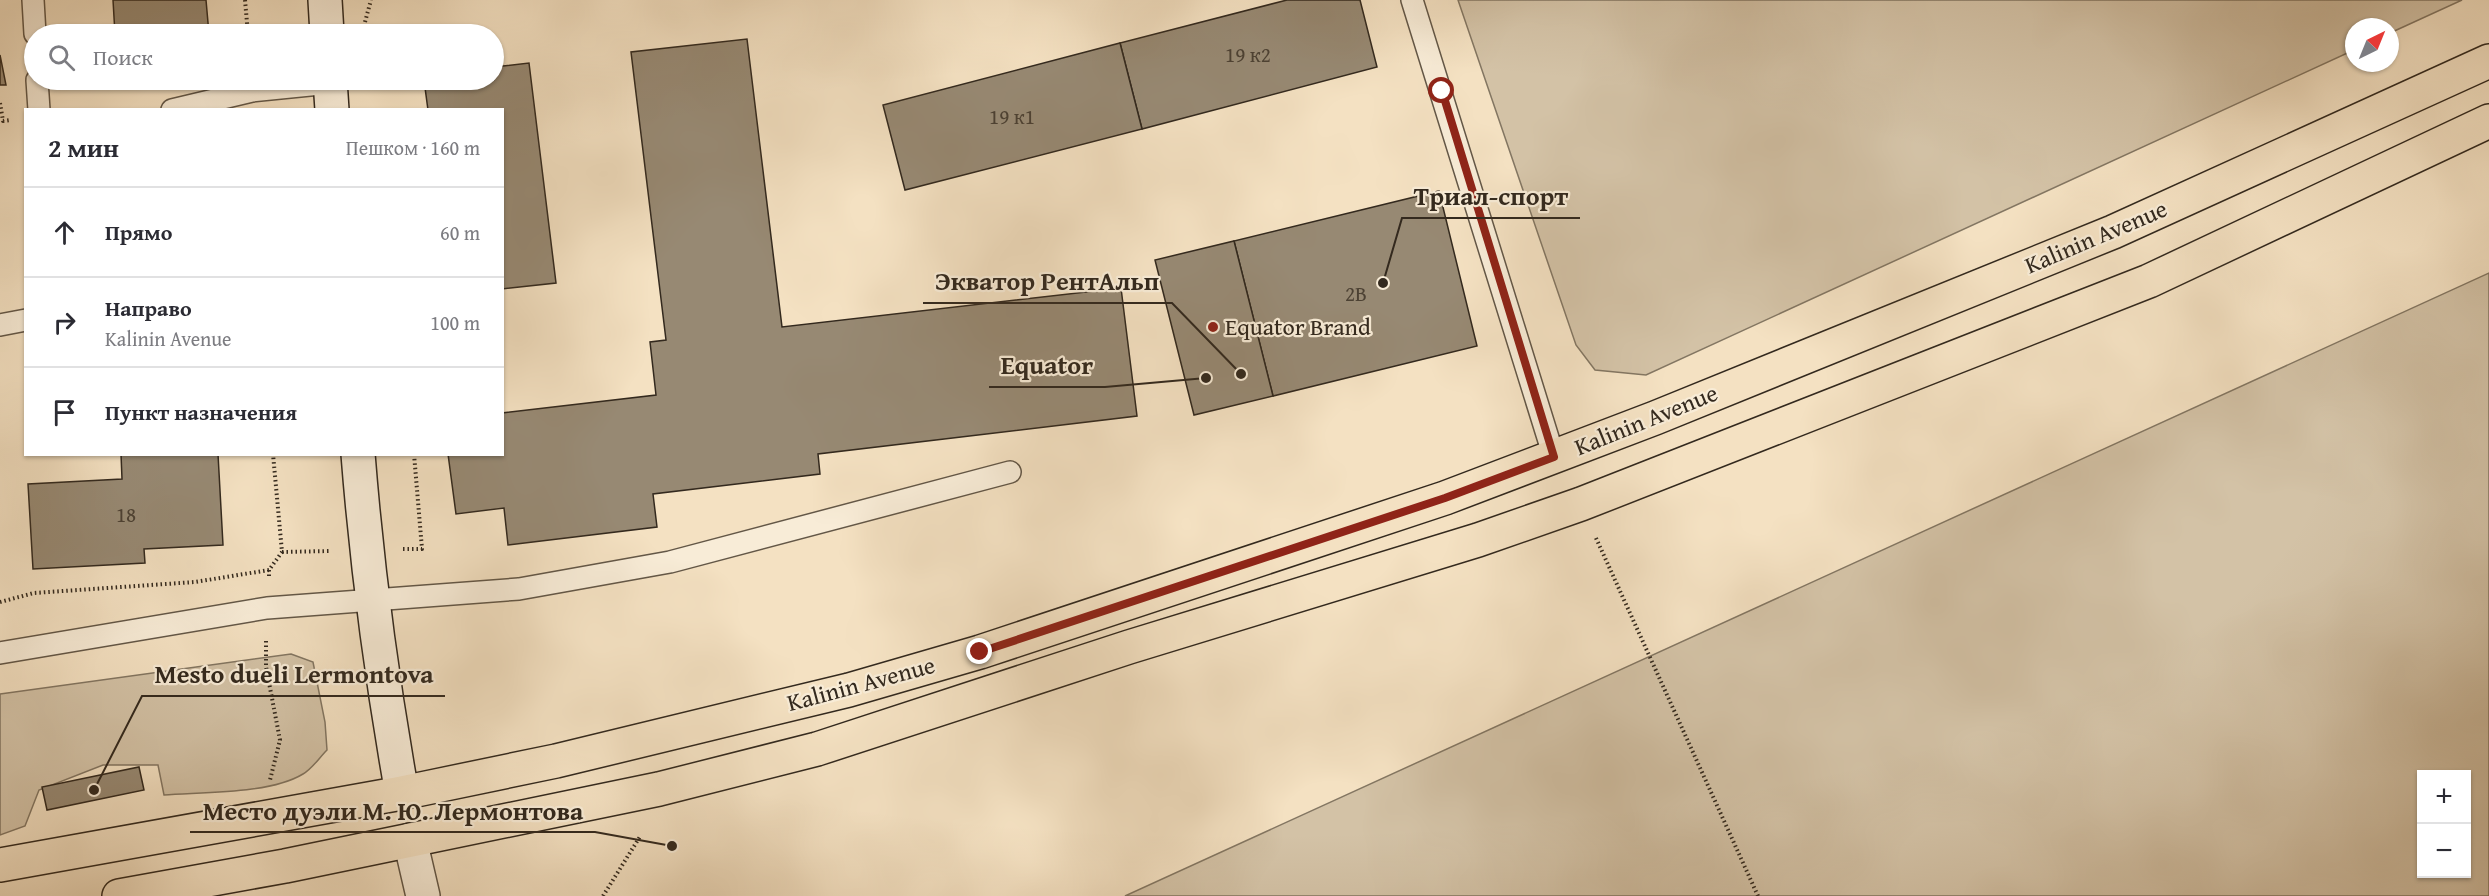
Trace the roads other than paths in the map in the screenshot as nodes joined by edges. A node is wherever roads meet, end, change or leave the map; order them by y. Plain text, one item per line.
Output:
1 (33, 0) edge
2 (325, 0) edge
3 (1412, 0) edge
4 (34, 24) edge
5 (326, 24) edge
6 (2489, 61) edge
7 (38, 90) edge
8 (331, 91) edge
9 (39, 108) edge
10 (180, 108) edge
11 (2489, 121) edge
12 (24, 321) edge
13 (0, 325) edge
14 (358, 456) edge
15 (1554, 457) junction
16 (1010, 472) dead end
17 (372, 599) junction
18 (0, 653) edge
19 (402, 793) junction
20 (410, 840) junction
21 (0, 865) edge
22 (119, 896) edge
23 (423, 896) edge

1 - 4 lane
2 - 5 street
3 - 15 lane
6 - 15 main road, Kalinin Avenue
7 - 9 lane
8 - 10 lane
11 - 20 main road, Kalinin Avenue
12 - 13 lane
14 - 17 street
15 - 19 main road, Kalinin Avenue
16 - 17 lane
17 - 18 lane
17 - 19 street
19 - 20 main road
19 - 21 main road, Kalinin Avenue
20 - 22 main road, Kalinin Avenue
20 - 23 street

